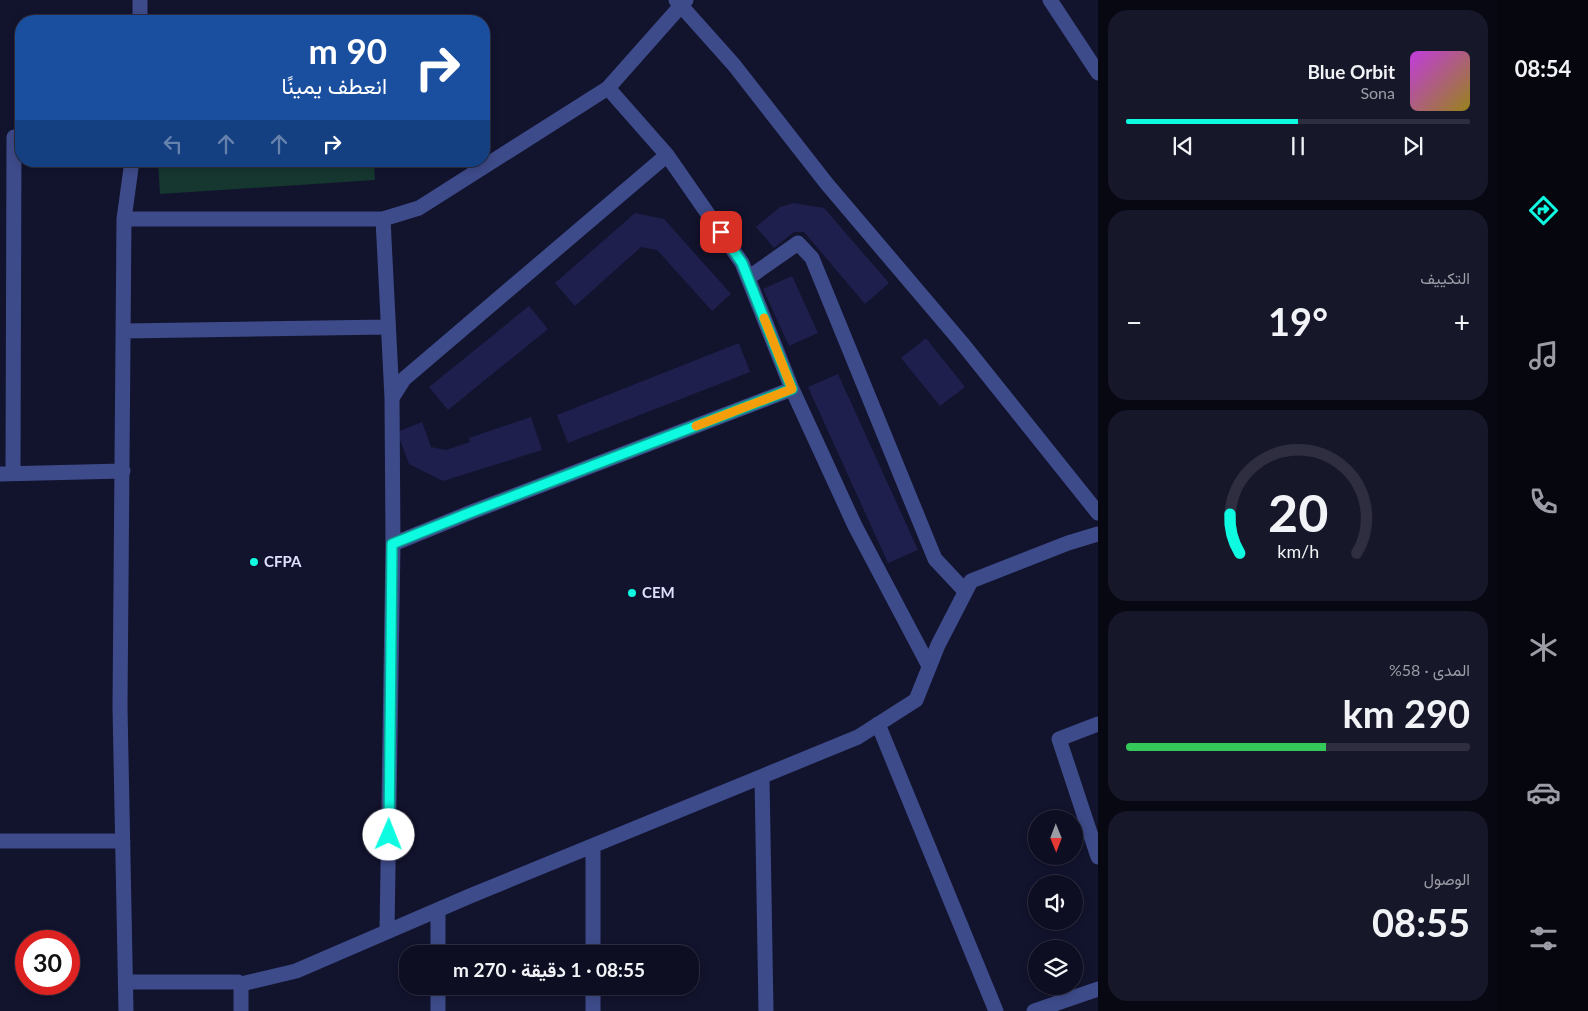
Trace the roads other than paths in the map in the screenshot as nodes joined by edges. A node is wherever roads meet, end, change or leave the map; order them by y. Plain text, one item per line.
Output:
1 (140, 0) edge
2 (1050, 0) edge
3 (681, 2) edge
4 (140, 15) edge
5 (1098, 73) edge
6 (608, 88) junction
7 (12, 137) edge
8 (667, 155) junction
9 (490, 163) edge
10 (131, 167) edge
11 (484, 167) edge
12 (124, 219) junction
13 (383, 219) junction
14 (748, 278) junction
15 (388, 327) junction
16 (124, 331) junction
17 (7, 360) edge
18 (792, 389) junction
19 (392, 398) junction
20 (123, 471) junction
21 (7, 474) edge
22 (1098, 513) edge
23 (1098, 534) edge
24 (392, 544) junction
25 (965, 592) junction
26 (929, 666) junction
27 (878, 724) junction
28 (1098, 724) edge
29 (762, 777) junction
30 (0, 841) edge
31 (123, 842) junction
32 (593, 846) junction
33 (1098, 857) edge
34 (438, 910) junction
35 (387, 932) junction
36 (438, 945) edge
37 (593, 945) edge
38 (126, 982) junction
39 (241, 984) junction
40 (1098, 989) edge
41 (438, 995) edge
42 (593, 995) edge
43 (126, 1011) edge
44 (241, 1011) edge
45 (438, 1011) edge
46 (594, 1011) edge
47 (766, 1011) edge
48 (996, 1011) edge
49 (1034, 1011) edge

1 - 4 street
2 - 5 street
3 - 6 street
3 - 22 street
6 - 8 street
6 - 9 street
7 - 17 street
8 - 14 street
8 - 19 street
10 - 12 street
11 - 13 street
12 - 13 street
12 - 16 street
13 - 15 street
14 - 18 street
14 - 25 street
15 - 16 street
15 - 19 street
16 - 20 street
17 - 21 street
18 - 24 street
18 - 26 street
19 - 24 street
20 - 21 street
20 - 31 street
23 - 25 street
24 - 35 street
25 - 26 street
26 - 27 street
27 - 29 street
27 - 48 street
28 - 33 street
29 - 32 street
29 - 47 street
30 - 31 street
31 - 38 street
32 - 34 street
32 - 37 street
34 - 35 street
34 - 36 street
35 - 39 street
38 - 39 street
38 - 43 street
39 - 44 street
40 - 49 street
41 - 45 street
42 - 46 street

